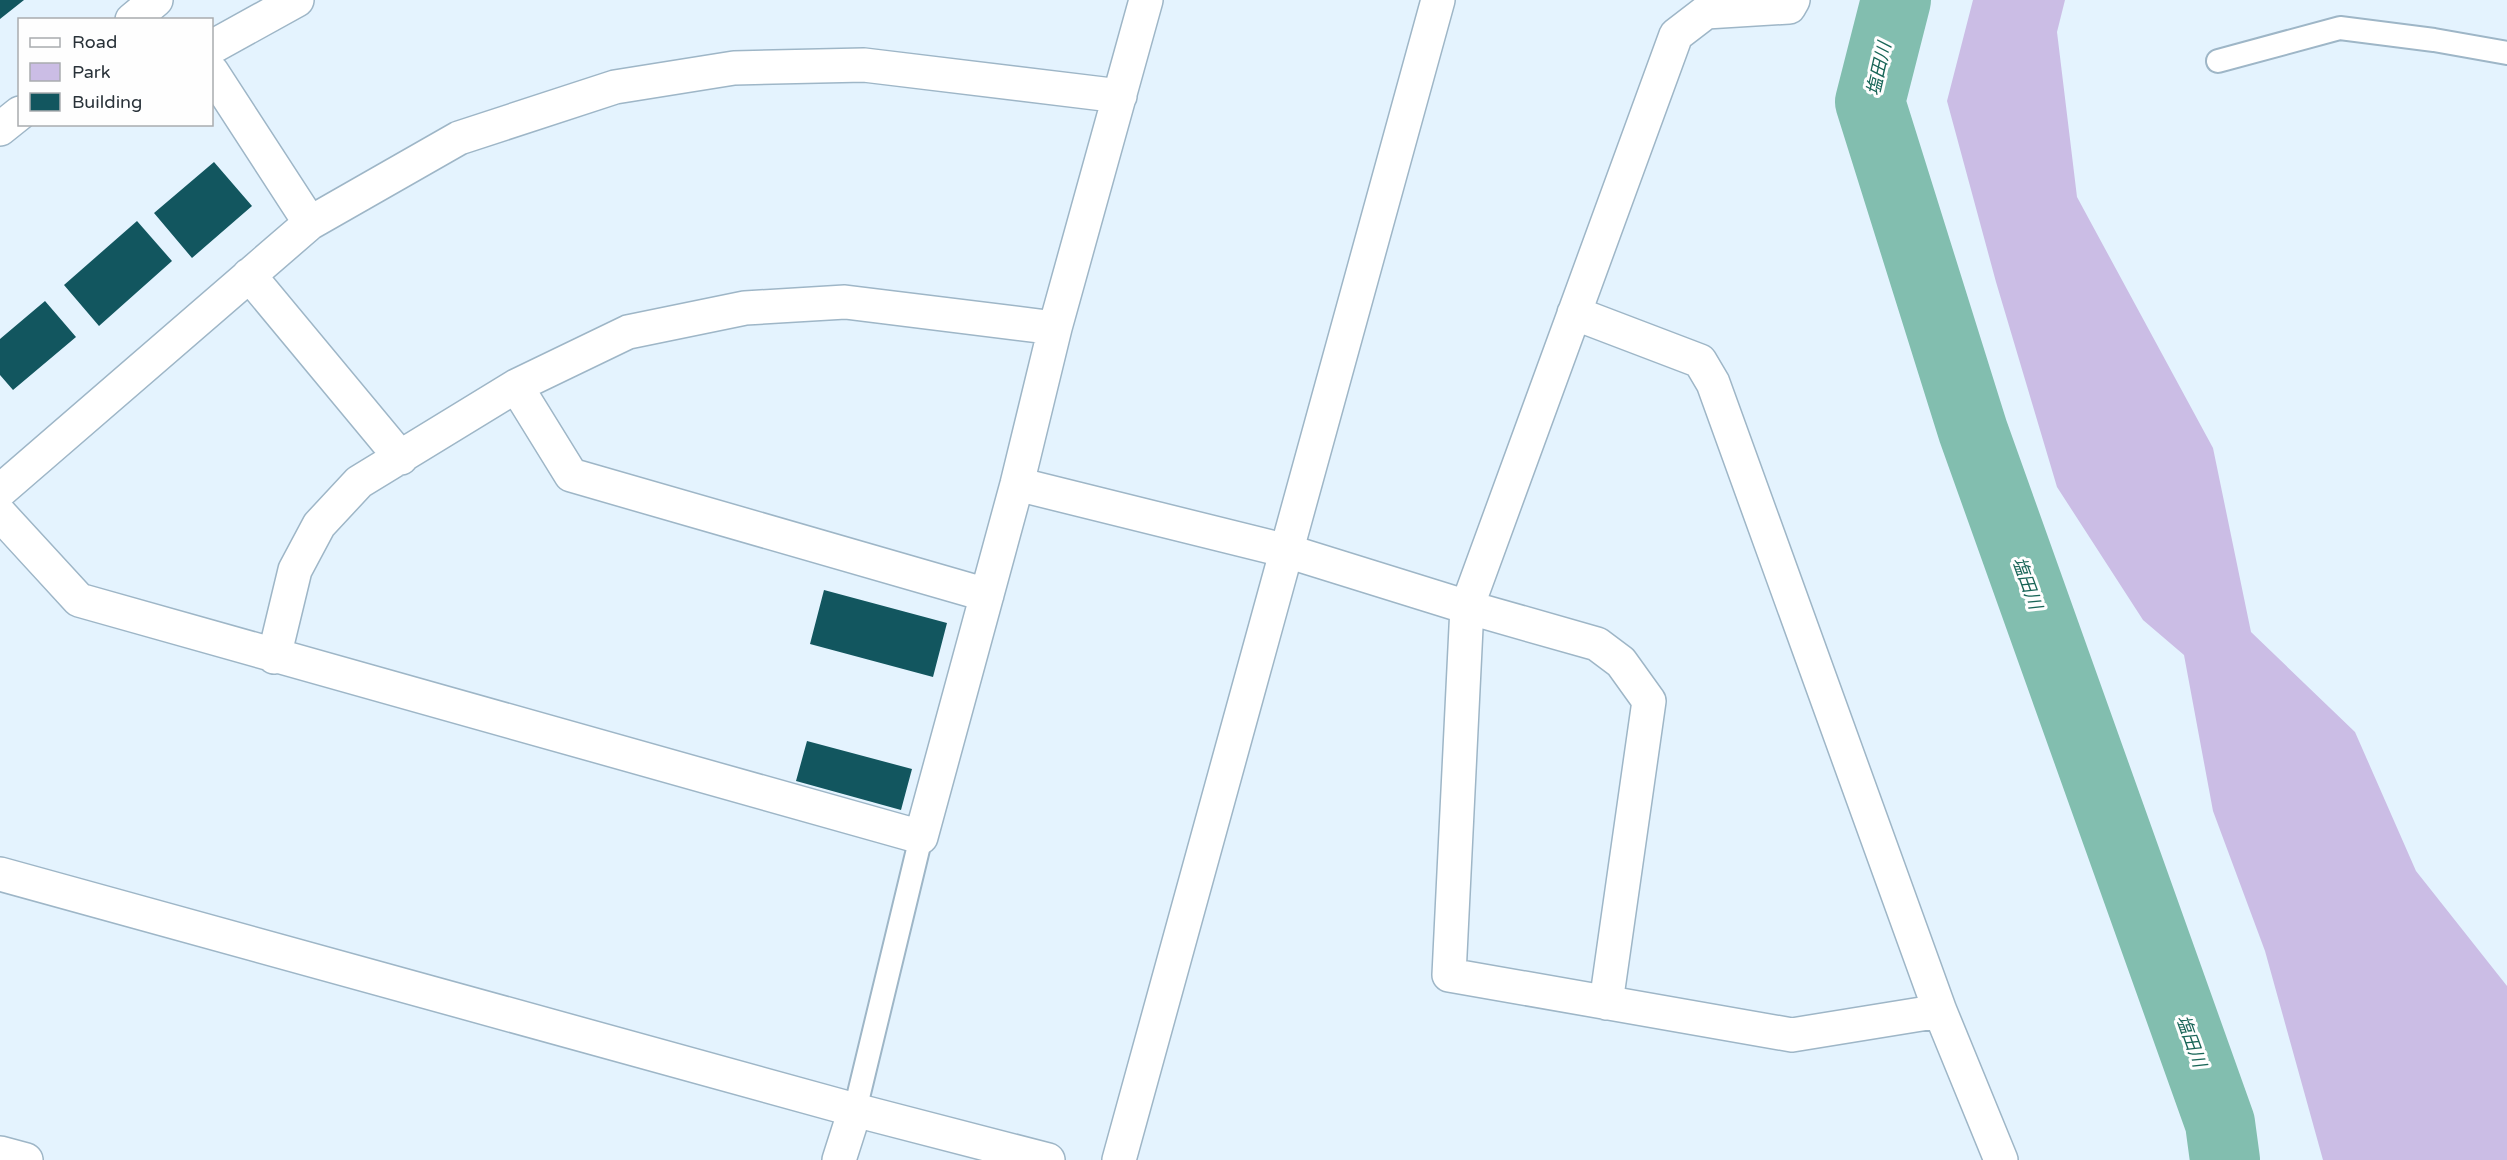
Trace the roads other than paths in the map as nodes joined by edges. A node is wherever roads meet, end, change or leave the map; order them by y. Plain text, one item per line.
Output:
1 (156, 0) edge
2 (297, 0) edge
3 (1146, 0) edge
4 (1438, 0) edge
5 (1793, 0) edge
6 (134, 18) edge
7 (213, 46) edge
8 (2507, 53) edge
9 (2218, 61) dead end
10 (213, 74) edge
11 (1120, 96) junction
12 (18, 115) edge
13 (0, 129) edge
14 (310, 223) junction
15 (249, 275) junction
16 (1574, 313) junction
17 (1055, 328) junction
18 (516, 386) junction
19 (401, 458) junction
20 (1017, 484) junction
21 (0, 491) edge
22 (0, 514) edge
23 (1287, 551) junction
24 (987, 595) junction
25 (1467, 607) junction
26 (274, 657) junction
27 (921, 837) junction
28 (0, 874) edge
29 (1606, 1003) junction
30 (1940, 1011) junction
31 (855, 1110) junction
32 (0, 1153) edge
33 (26, 1160) edge
34 (839, 1160) edge
35 (1048, 1160) edge
36 (1119, 1160) edge
37 (2001, 1160) edge

1 - 6 street
2 - 7 street
3 - 11 street
4 - 23 street
5 - 16 street
8 - 9 lane
10 - 14 street
11 - 14 street
11 - 17 street
12 - 13 street
14 - 15 street
15 - 19 street
15 - 21 street
16 - 25 street
16 - 30 street
17 - 18 street
17 - 20 street
18 - 19 street
18 - 24 street
19 - 26 street
20 - 23 street
20 - 24 street
22 - 26 street
23 - 25 street
23 - 36 street
24 - 27 street
25 - 29 street
25 - 29 street
26 - 27 street
27 - 31 lane
28 - 31 street
29 - 30 street
30 - 37 street
31 - 34 street
31 - 35 street
32 - 33 street

